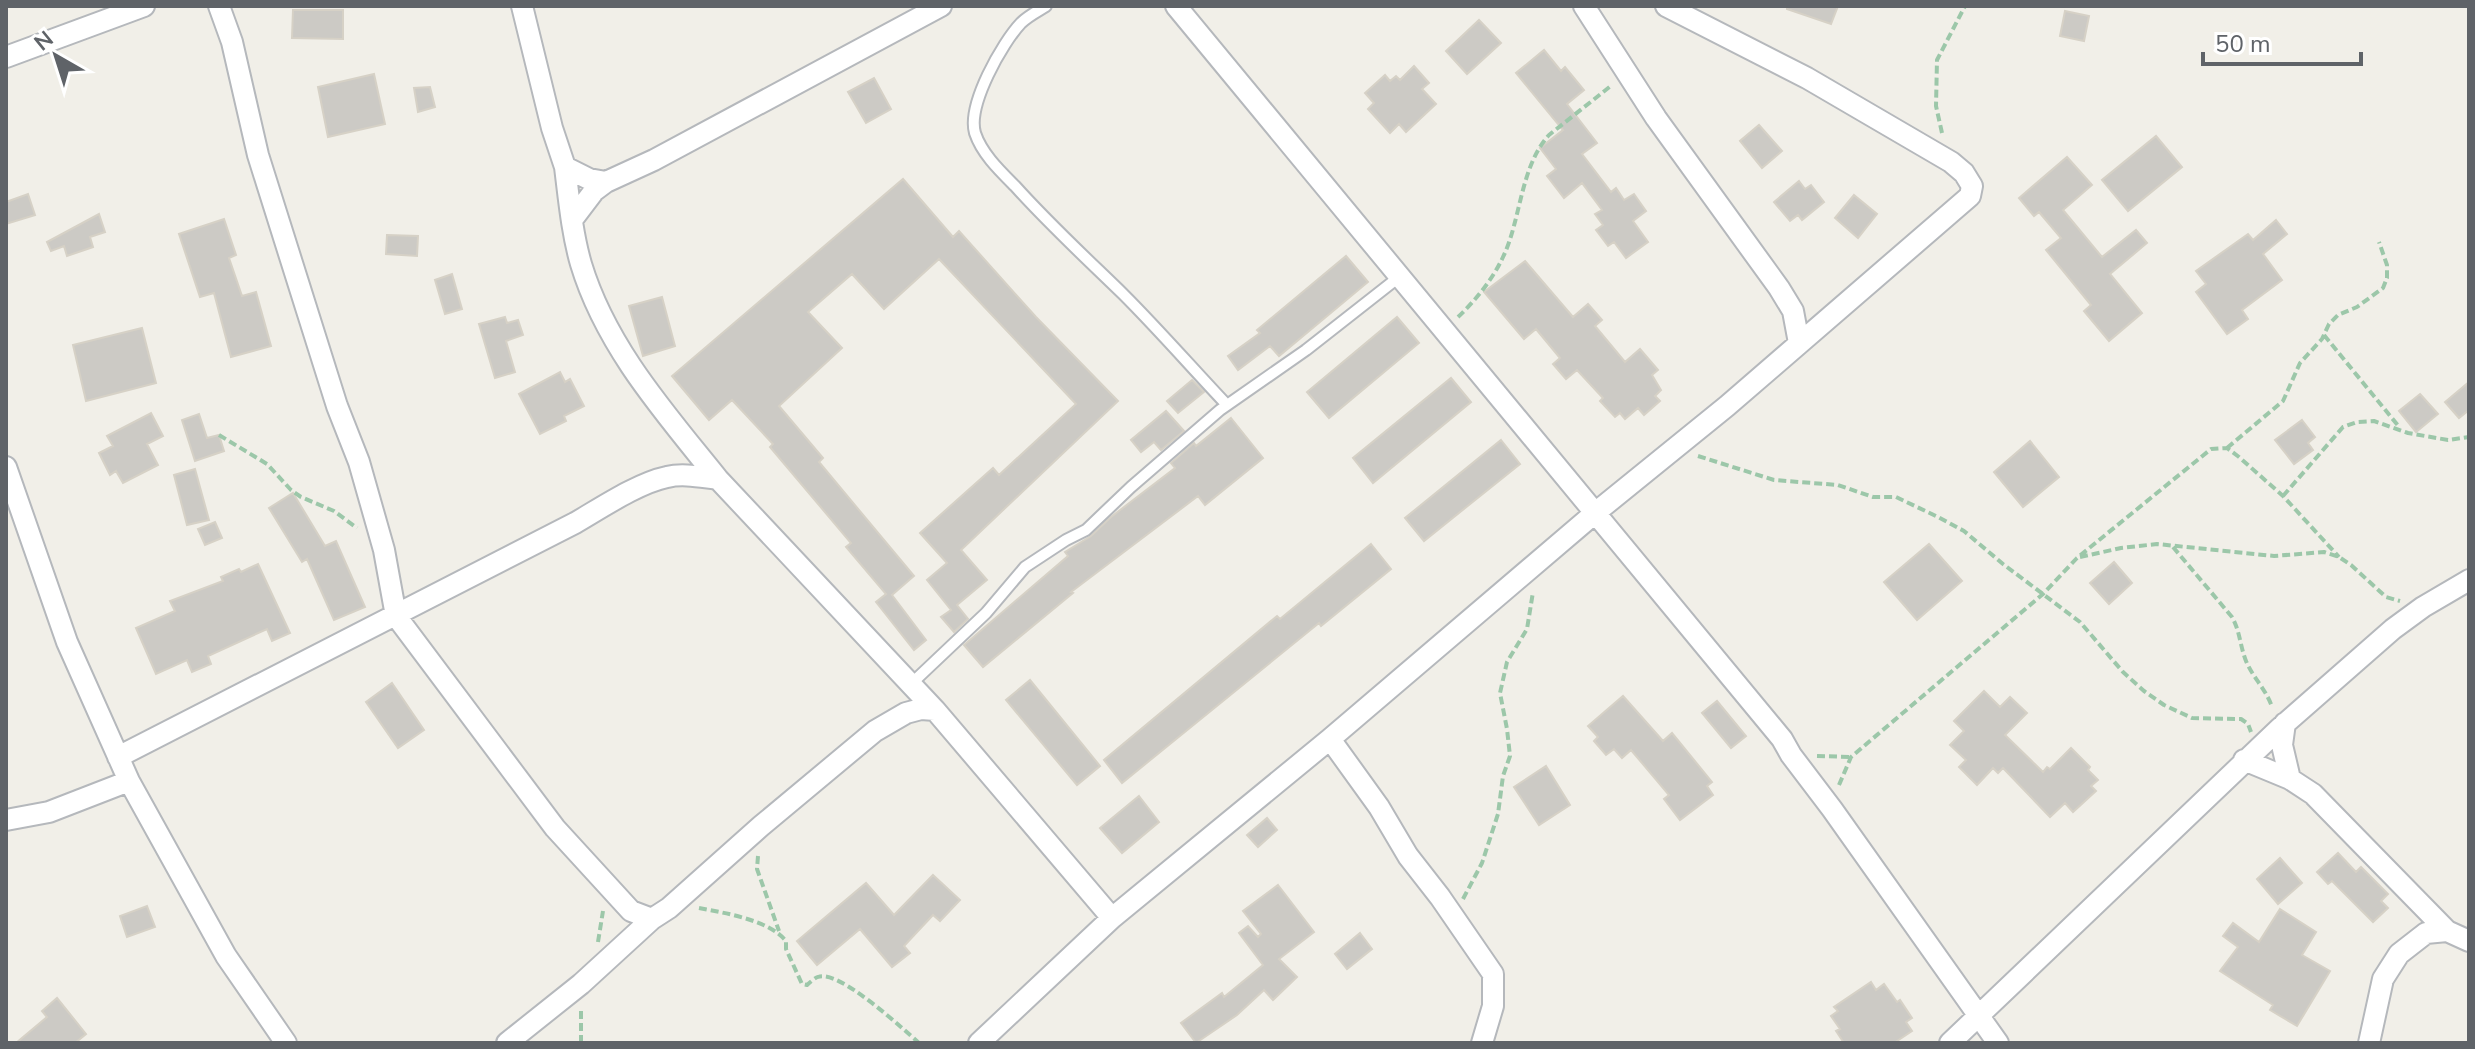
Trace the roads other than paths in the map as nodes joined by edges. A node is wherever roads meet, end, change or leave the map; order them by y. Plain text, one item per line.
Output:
1 (144, 6) edge
2 (219, 6) edge
3 (522, 6) edge
4 (941, 6) edge
5 (1046, 6) edge
6 (1176, 6) edge
7 (1584, 6) edge
8 (1666, 6) edge
9 (6, 57) edge
10 (565, 167) junction
11 (606, 182) junction
12 (572, 220) junction
13 (1399, 277) junction
14 (1799, 343) junction
15 (1227, 405) junction
16 (6, 467) edge
17 (718, 479) junction
18 (11, 502) edge
19 (1595, 513) junction
20 (2469, 580) edge
21 (396, 616) junction
22 (911, 684) junction
23 (935, 710) junction
24 (2282, 725) junction
25 (1330, 739) junction
26 (2250, 755) junction
27 (118, 757) junction
28 (2290, 779) junction
29 (129, 781) junction
30 (6, 820) edge
31 (631, 911) junction
32 (660, 914) junction
33 (1112, 918) junction
34 (2447, 931) junction
35 (630, 938) junction
36 (2469, 941) edge
37 (1980, 1016) junction
38 (286, 1043) edge
39 (507, 1043) edge
40 (979, 1043) edge
41 (1482, 1043) edge
42 (1950, 1043) edge
43 (1998, 1043) edge
44 (2369, 1043) edge

1 - 9 street
2 - 21 street
3 - 10 street
4 - 11 street
5 - 15 lane
6 - 13 street
7 - 14 street
8 - 14 street
10 - 11 street
10 - 12 street
11 - 12 street
12 - 17 street
13 - 15 lane
13 - 19 street
14 - 19 street
15 - 22 lane
16 - 18 street
17 - 21 street
17 - 22 street
18 - 27 street
19 - 25 street
19 - 37 street
20 - 24 street
21 - 27 street
21 - 31 street
22 - 23 street
23 - 32 street
23 - 33 street
24 - 26 street
24 - 28 street
25 - 33 street
25 - 41 street
26 - 28 street
26 - 37 street
27 - 29 street
28 - 34 street
29 - 30 street
29 - 38 street
31 - 32 street
31 - 35 street
32 - 35 street
33 - 40 street
34 - 36 street
34 - 44 street
35 - 39 street
37 - 42 street
37 - 43 street

